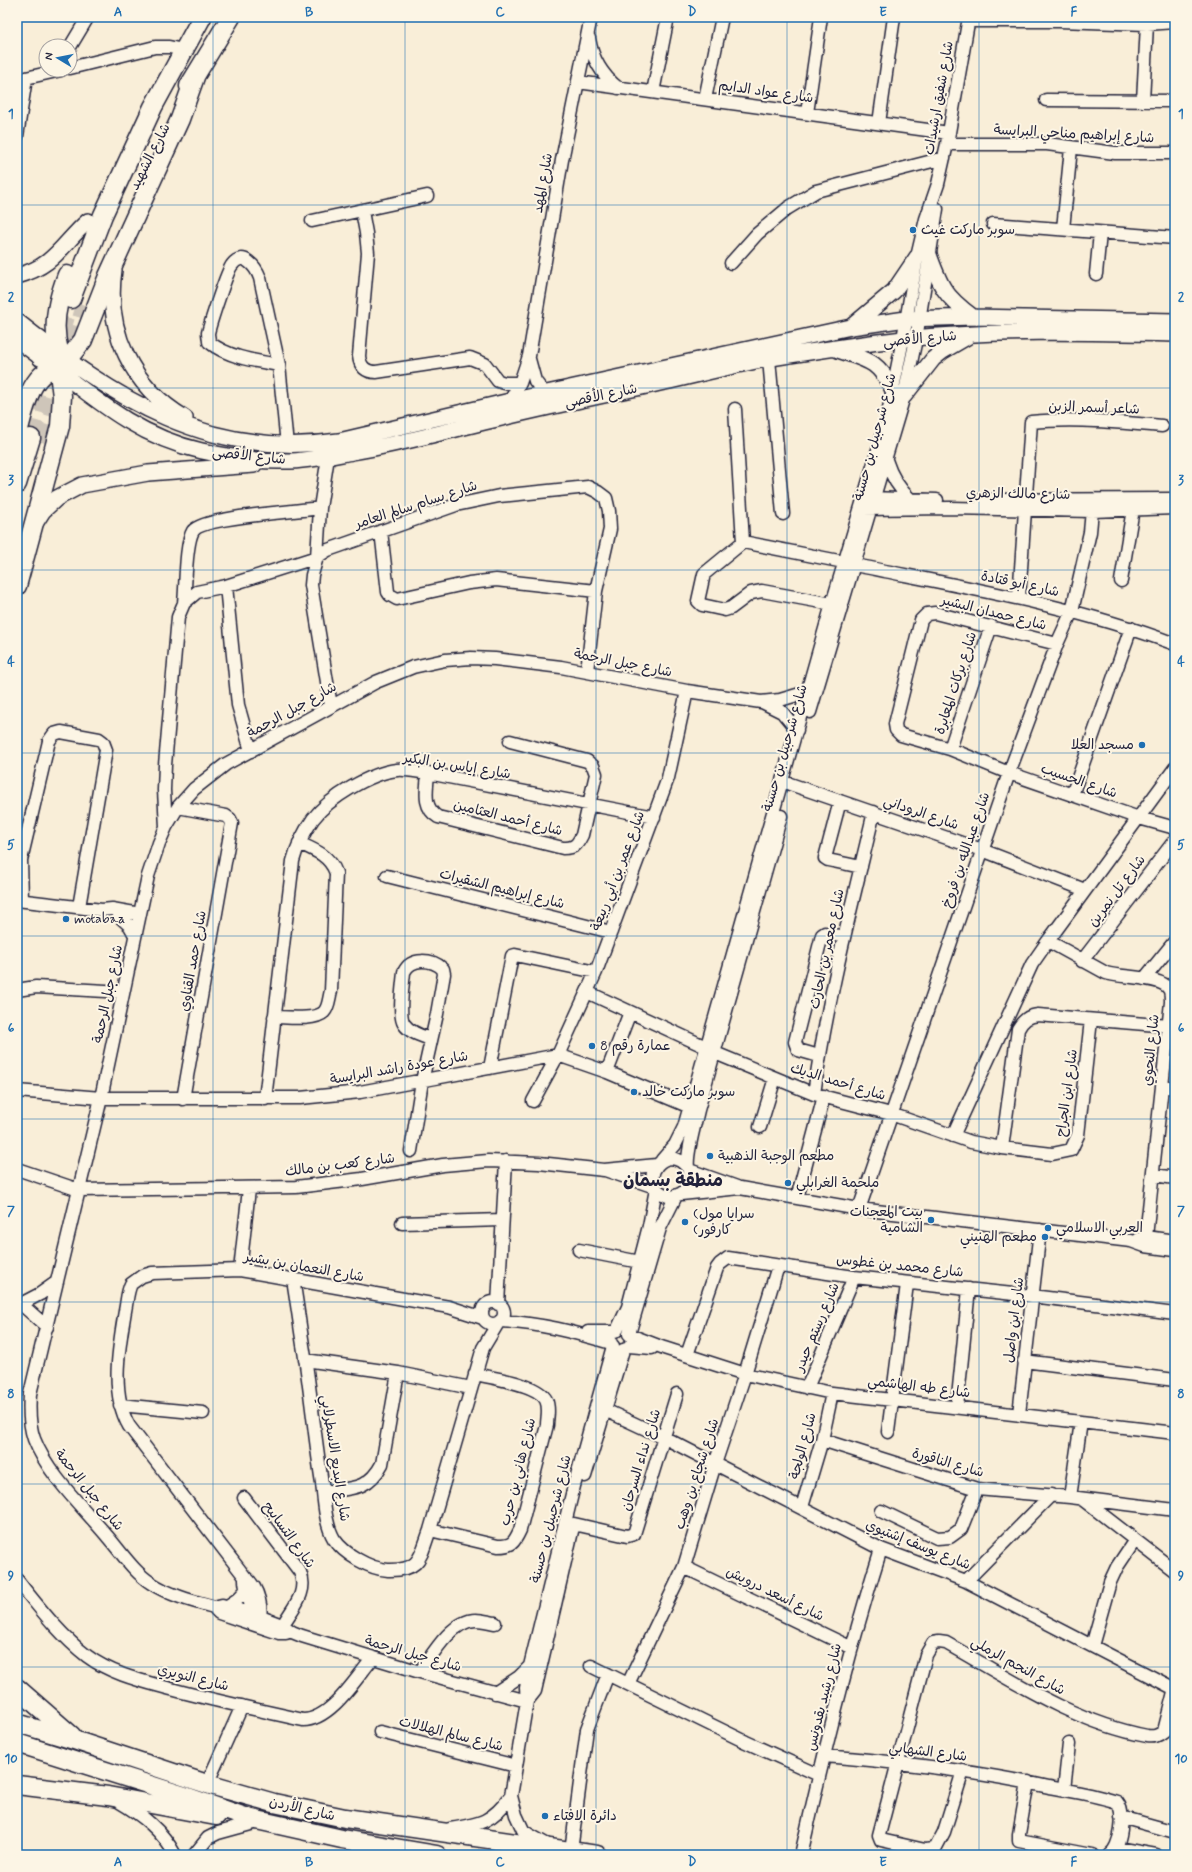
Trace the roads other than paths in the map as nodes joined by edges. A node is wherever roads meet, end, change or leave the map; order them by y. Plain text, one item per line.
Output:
1 (88, 17) edge
2 (202, 17) edge
3 (231, 17) edge
4 (591, 17) edge
5 (668, 17) edge
6 (722, 17) edge
7 (821, 17) edge
8 (894, 17) edge
9 (969, 19) edge
10 (1059, 19) edge
11 (1175, 22) edge
12 (1147, 24) junction
13 (588, 32) junction
14 (75, 38) edge
15 (183, 50) junction
16 (78, 66) edge
17 (38, 75) edge
18 (195, 77) junction
19 (21, 79) edge
20 (578, 82) junction
21 (618, 88) junction
22 (653, 92) junction
23 (705, 99) junction
24 (1046, 100) dead end
25 (1142, 101) junction
26 (1175, 102) edge
27 (153, 107) junction
28 (807, 113) junction
29 (879, 123) junction
30 (17, 136) edge
31 (948, 139) junction
32 (1071, 148) junction
33 (1175, 153) edge
34 (944, 158) junction
35 (427, 196) dead end
36 (362, 211) junction
37 (88, 221) junction
38 (312, 221) dead end
39 (993, 224) dead end
40 (1063, 229) junction
41 (1100, 233) junction
42 (1175, 238) edge
43 (923, 255) junction
44 (116, 257) junction
45 (731, 263) dead end
46 (1096, 274) dead end
47 (17, 276) edge
48 (973, 317) junction
49 (912, 319) junction
50 (1175, 321) edge
51 (17, 322) edge
52 (851, 327) junction
53 (1175, 334) edge
54 (971, 335) junction
55 (909, 339) junction
56 (17, 340) edge
57 (833, 349) junction
58 (529, 356) junction
59 (769, 359) junction
60 (59, 363) junction
61 (279, 364) junction
62 (520, 383) junction
63 (899, 393) junction
64 (545, 394) junction
65 (510, 401) junction
66 (735, 409) dead end
67 (1162, 426) dead end
68 (210, 433) junction
69 (31, 439) edge
70 (287, 445) junction
71 (328, 457) junction
72 (886, 460) junction
73 (275, 461) junction
74 (17, 484) edge
75 (1175, 499) edge
76 (911, 500) junction
77 (867, 504) junction
78 (1026, 504) junction
79 (1093, 505) junction
80 (320, 508) junction
81 (1175, 508) edge
82 (1132, 509) junction
83 (890, 510) junction
84 (1075, 510) junction
85 (783, 514) dead end
86 (866, 525) junction
87 (33, 526) junction
88 (381, 531) junction
89 (1090, 532) junction
90 (742, 542) junction
91 (17, 549) edge
92 (317, 557) junction
93 (849, 564) junction
94 (1121, 581) dead end
95 (17, 586) edge
96 (226, 586) junction
97 (596, 591) junction
98 (1019, 598) junction
99 (184, 603) junction
100 (832, 604) junction
101 (1072, 610) junction
102 (991, 626) junction
103 (1131, 628) junction
104 (1175, 641) edge
105 (1057, 644) junction
106 (587, 671) junction
107 (688, 691) junction
108 (807, 692) junction
109 (761, 702) junction
110 (331, 706) junction
111 (797, 730) junction
112 (510, 741) dead end
113 (950, 749) junction
114 (251, 751) junction
115 (1175, 768) edge
116 (428, 773) junction
117 (1009, 773) junction
118 (790, 784) junction
119 (1072, 794) junction
120 (840, 801) junction
121 (589, 805) junction
122 (178, 807) junction
123 (874, 812) junction
124 (654, 817) junction
125 (1139, 818) junction
126 (166, 827) junction
127 (1175, 828) edge
128 (1175, 840) edge
129 (299, 843) junction
130 (982, 850) junction
131 (861, 867) junction
132 (386, 876) dead end
133 (1085, 890) junction
134 (143, 898) junction
135 (20, 900) edge
136 (79, 907) junction
137 (120, 913) junction
138 (139, 917) junction
139 (611, 932) junction
140 (135, 935) junction
141 (844, 937) junction
142 (1175, 940) edge
143 (1048, 941) junction
144 (1082, 961) junction
145 (596, 972) junction
146 (1144, 979) junction
147 (17, 990) edge
148 (123, 992) junction
149 (587, 992) junction
150 (630, 1012) junction
151 (274, 1017) junction
152 (1091, 1020) junction
153 (1169, 1026) junction
154 (431, 1040) junction
155 (711, 1050) junction
156 (558, 1055) junction
157 (819, 1056) junction
158 (490, 1068) junction
159 (607, 1072) junction
160 (775, 1078) junction
161 (422, 1081) junction
162 (1162, 1086) junction
163 (1175, 1088) edge
164 (17, 1091) edge
165 (819, 1095) junction
166 (102, 1098) junction
167 (183, 1099) junction
168 (265, 1099) junction
169 (533, 1101) dead end
170 (690, 1107) junction
171 (891, 1114) junction
172 (760, 1127) dead end
173 (953, 1136) junction
174 (1002, 1148) junction
175 (411, 1151) dead end
176 (506, 1161) junction
177 (660, 1162) junction
178 (17, 1169) edge
179 (689, 1169) junction
180 (604, 1170) junction
181 (1154, 1175) junction
182 (1175, 1178) edge
183 (656, 1188) junction
184 (740, 1188) junction
185 (249, 1189) junction
186 (79, 1190) junction
187 (678, 1195) junction
188 (797, 1198) junction
189 (859, 1209) junction
190 (502, 1220) junction
191 (402, 1223) dead end
192 (1040, 1230) junction
193 (1175, 1241) edge
194 (1145, 1242) junction
195 (579, 1250) dead end
196 (1175, 1250) edge
197 (640, 1262) junction
198 (778, 1266) junction
199 (240, 1270) junction
200 (854, 1277) junction
201 (293, 1279) junction
202 (57, 1282) junction
203 (907, 1284) junction
204 (969, 1289) junction
205 (1032, 1296) junction
206 (19, 1305) edge
207 (494, 1305) junction
208 (450, 1307) junction
209 (1175, 1314) edge
210 (484, 1319) junction
211 (499, 1322) junction
212 (530, 1323) junction
213 (47, 1327) junction
214 (621, 1340) junction
215 (483, 1348) junction
216 (687, 1355) junction
217 (305, 1360) junction
218 (1024, 1362) junction
219 (398, 1373) junction
220 (475, 1374) junction
221 (745, 1374) junction
222 (1175, 1380) edge
223 (471, 1388) junction
224 (807, 1388) junction
225 (832, 1393) junction
226 (677, 1394) dead end
227 (894, 1398) junction
228 (120, 1405) junction
229 (957, 1407) junction
230 (605, 1410) junction
231 (202, 1413) dead end
232 (1019, 1414) junction
233 (1081, 1422) junction
234 (888, 1432) dead end
235 (1175, 1433) edge
236 (663, 1437) junction
237 (822, 1440) junction
238 (715, 1464) junction
239 (977, 1489) junction
240 (323, 1492) junction
241 (1051, 1495) junction
242 (244, 1498) dead end
243 (1076, 1498) junction
244 (802, 1507) junction
245 (1175, 1510) edge
246 (881, 1511) dead end
247 (574, 1524) junction
248 (430, 1530) junction
249 (1135, 1540) junction
250 (881, 1549) junction
251 (684, 1567) junction
252 (1175, 1571) edge
253 (17, 1580) edge
254 (966, 1580) junction
255 (246, 1583) junction
256 (214, 1607) junction
257 (226, 1607) junction
258 (256, 1620) junction
259 (495, 1623) dead end
260 (281, 1629) junction
261 (1092, 1646) junction
262 (852, 1648) junction
263 (373, 1658) junction
264 (530, 1666) junction
265 (592, 1666) dead end
266 (420, 1672) junction
267 (608, 1674) junction
268 (628, 1684) junction
269 (17, 1688) edge
270 (1175, 1688) edge
271 (495, 1693) junction
272 (527, 1701) junction
273 (242, 1706) junction
274 (17, 1723) edge
275 (380, 1732) dead end
276 (77, 1741) junction
277 (17, 1743) edge
278 (1069, 1744) dead end
279 (824, 1756) junction
280 (898, 1762) junction
281 (516, 1766) junction
282 (963, 1771) junction
283 (819, 1775) junction
284 (1028, 1782) junction
285 (207, 1784) junction
286 (17, 1785) edge
287 (1064, 1790) junction
288 (108, 1796) junction
289 (511, 1796) junction
290 (1121, 1817) junction
291 (254, 1820) junction
292 (437, 1831) junction
293 (1175, 1832) edge
294 (563, 1850) junction
295 (407, 1852) edge
296 (1113, 1852) edge
297 (175, 1855) edge
298 (194, 1855) edge
299 (437, 1855) edge
300 (597, 1855) edge
301 (801, 1855) edge
302 (1092, 1855) edge
303 (1156, 1855) edge

1 - 14 street
2 - 15 highway, شارع الشهيد
3 - 18 highway, شارع الشهيد
4 - 13 street, شارع المهد
5 - 22 street
6 - 23 street
7 - 28 street
8 - 29 street
9 - 10 street
9 - 31 street, شارع شفيق ارشيدات
10 - 12 street
11 - 12 street
12 - 25 street
13 - 20 street, شارع المهد
13 - 21 street
15 - 16 street
15 - 27 highway, شارع الشهيد
17 - 19 street
18 - 27 highway, شارع الشهيد
18 - 44 highway
19 - 30 street
20 - 21 street, شارع عواد الدايم
20 - 58 street, شارع المهد
21 - 22 street, شارع عواد الدايم
22 - 23 street, شارع عواد الدايم
23 - 28 street, شارع عواد الدايم
24 - 25 street
25 - 26 street
27 - 37 highway
28 - 29 street, شارع عواد الدايم
29 - 31 street, شارع عواد الدايم
31 - 32 street, شارع إبراهيم مناحي البرايسة
31 - 34 street, شارع شفيق ارشيدات
32 - 33 street, شارع إبراهيم مناحي البرايسة
32 - 40 street
34 - 43 street, شارع شفيق ارشيدات
34 - 45 street
35 - 36 street
36 - 38 street
36 - 62 street
37 - 47 main road
37 - 60 highway
39 - 40 street
40 - 41 street
41 - 42 street
41 - 46 street
43 - 48 main road
43 - 49 street, شارع شفيق ارشيدات
43 - 52 main road
44 - 60 highway
44 - 68 main road
48 - 49 main road, شارع الأقصى
48 - 50 main road, شارع الأقصى
49 - 52 main road, شارع الأقصى
49 - 55 street, شارع شرحبيل بن حسنة
51 - 60 main road
52 - 64 main road, شارع الأقصى
53 - 54 main road, شارع الأقصى
54 - 55 main road, شارع الأقصى
54 - 63 main road
55 - 57 main road, شارع الأقصى
55 - 63 street, شارع شرحبيل بن حسنة
56 - 60 main road
57 - 59 main road, شارع الأقصى
57 - 63 main road
58 - 62 street, شارع المهد
58 - 64 street, شارع المهد
59 - 71 main road, شارع الأقصى
59 - 85 street
60 - 68 main road, شارع الأقصى
60 - 69 highway
60 - 73 main road, شارع الأقصى
60 - 87 highway
61 - 61 street
61 - 70 street
62 - 65 street, شارع المهد
63 - 72 street, شارع شرحبيل بن حسنة
63 - 77 street, شارع شرحبيل بن حسنة
64 - 65 main road, شارع الأقصى
65 - 70 main road, شارع الأقصى
66 - 90 street
67 - 78 street, شاعر أسمر الزبن
68 - 70 main road, شارع الأقصى
69 - 74 highway
69 - 91 highway
71 - 73 main road, شارع الأقصى
71 - 80 street
72 - 76 street
72 - 77 street, شارع شرحبيل بن حسنة
73 - 87 main road
75 - 79 street, شارع مالك الزهري
76 - 77 street, شارع مالك الزهري
76 - 78 street, شارع مالك الزهري
77 - 83 street, شارع مالك الزهري
77 - 86 street, شارع شرحبيل بن حسنة
77 - 93 street, شارع شرحبيل بن حسنة
78 - 79 street, شارع مالك الزهري
78 - 83 street, شارع مالك الزهري
78 - 84 street, شارع مالك الزهري
78 - 98 street
79 - 82 street, شارع مالك الزهري
79 - 84 street, شارع مالك الزهري
79 - 89 street, شارع عبدالله بن فروخ
80 - 92 street
80 - 99 street
81 - 82 street, شارع مالك الزهري
82 - 94 street
83 - 86 street
84 - 89 street
86 - 93 street, شارع شرحبيل بن حسنة
87 - 95 highway
88 - 92 street, شارع بسام سالم العامر
88 - 97 street
88 - 97 street, شارع بسام سالم العامر
89 - 101 street, شارع عبدالله بن فروخ
90 - 93 street, شارع أبو قتادة
90 - 100 street
92 - 96 street, شارع بسام سالم العامر
92 - 110 street
93 - 98 street, شارع أبو قتادة
93 - 100 street, شارع شرحبيل بن حسنة
93 - 118 street, شارع شرحبيل بن حسنة
96 - 99 street, شارع بسام سالم العامر
96 - 114 street
97 - 106 street, شارع بسام سالم العامر
98 - 101 street, شارع أبو قتادة
99 - 126 street
100 - 108 street, شارع شرحبيل بن حسنة
101 - 103 street, شارع أبو قتادة
101 - 105 street, شارع عبدالله بن فروخ
102 - 105 street, شارع حمدان البشير
102 - 113 street, شارع بركات المعابرة
102 - 113 street, شارع حمدان البشير
103 - 104 street, شارع أبو قتادة
103 - 119 street
105 - 117 street, شارع عبدالله بن فروخ
106 - 107 street, شارع جبل الرحمة
106 - 110 street, شارع جبل الرحمة
107 - 109 street, شارع جبل الرحمة
107 - 124 street, شارع عمر بن أبي ربيعة
108 - 109 street, شارع جبل الرحمة
108 - 111 street, شارع شرحبيل بن حسنة
109 - 111 street, شارع جبل الرحمة
110 - 114 street, شارع جبل الرحمة
111 - 155 street, شارع شرحبيل بن حسنة
112 - 121 street
113 - 117 street, شارع حمدان البشير
114 - 122 street, شارع جبل الرحمة
115 - 125 street
116 - 121 street, شارع إياس بن البكير
116 - 121 street, شارع أحمد العثامين
116 - 129 street, شارع إياس بن البكير
117 - 119 street, شارع الحسيب
117 - 130 street, شارع عبدالله بن فروخ
118 - 120 street, شارع الروداني
118 - 155 street, شارع شرحبيل بن حسنة
119 - 125 street, شارع الحسيب
120 - 123 street, شارع الروداني
120 - 131 street
121 - 124 street, شارع إياس بن البكير
122 - 126 street, شارع جبل الرحمة
122 - 167 street, شارع حمد القناوي
123 - 130 street, شارع الروداني
123 - 131 street, شارع معمر بن الحارث
124 - 139 street, شارع عمر بن أبي ربيعة
125 - 127 street, شارع الحسيب
125 - 133 street
126 - 134 street, شارع جبل الرحمة
128 - 144 street, شارع تل نمرين
129 - 151 street, شارع إياس بن البكير
129 - 151 street
130 - 133 street, شارع الروداني
130 - 171 street, شارع عبدالله بن فروخ
131 - 141 street, شارع معمر بن الحارث
132 - 139 street, شارع إبراهيم الشقيرات
133 - 143 street
134 - 137 street
134 - 138 street, شارع جبل الرحمة
135 - 136 street
135 - 136 street
136 - 137 street
137 - 138 street
137 - 140 street
138 - 140 street, شارع جبل الرحمة
139 - 145 street, شارع عمر بن أبي ربيعة
140 - 148 street, شارع جبل الرحمة
141 - 157 street, شارع معمر بن الحارث
141 - 157 street
142 - 146 street
143 - 144 street, شارع النحوي
143 - 173 street
144 - 146 street, شارع النحوي
145 - 149 street, شارع عمر بن أبي ربيعة
145 - 158 street
146 - 153 street, شارع النحوي
147 - 148 street
148 - 166 street, شارع جبل الرحمة
149 - 150 street, شارع أحمد الديك
149 - 156 street, شارع عمر بن أبي ربيعة
150 - 155 street, شارع أحمد الديك
150 - 159 street
151 - 168 street, شارع إياس بن البكير
152 - 153 street
152 - 174 street
152 - 174 street, شارع ابن الجراح
153 - 162 street, شارع النحوي
154 - 154 street
154 - 161 street
155 - 160 street, شارع أحمد الديك
155 - 170 street, شارع شرحبيل بن حسنة
155 - 179 street, شارع شرحبيل بن حسنة
156 - 158 street, شارع عودة راشد البرايسة
156 - 159 street, شارع عودة راشد البرايسة
156 - 169 street, شارع عمر بن أبي ربيعة
157 - 165 street, شارع معمر بن الحارث
158 - 161 street, شارع عودة راشد البرايسة
159 - 170 street, شارع عودة راشد البرايسة
160 - 165 street, شارع أحمد الديك
160 - 172 street, شارع أحمد الديك
161 - 168 street, شارع عودة راشد البرايسة
161 - 175 street
162 - 163 street
162 - 181 street, شارع النحوي
164 - 166 street, شارع عودة راشد البرايسة
165 - 171 street, شارع أحمد الديك
165 - 188 street, شارع معمر بن الحارث
166 - 167 street, شارع عودة راشد البرايسة
166 - 186 street, شارع جبل الرحمة
167 - 168 street, شارع عودة راشد البرايسة
170 - 177 street, شارع شرحبيل بن حسنة
171 - 173 street, شارع ابن الجراح
171 - 189 street, شارع عبدالله بن فروخ
173 - 174 street, شارع ابن الجراح
176 - 180 street, شارع كعب بن مالك
176 - 185 street, شارع كعب بن مالك
176 - 190 street
177 - 179 street
177 - 180 street, شارع كعب بن مالك
177 - 183 street
178 - 186 street
179 - 184 street
179 - 187 street
180 - 183 street, شارع كعب بن مالك
181 - 182 street
181 - 194 street, شارع النحوي
183 - 187 street
183 - 197 street, شارع شرحبيل بن حسنة
184 - 187 street
184 - 188 street
185 - 186 street, شارع كعب بن مالك
185 - 199 street
186 - 202 street, شارع جبل الرحمة
187 - 214 street, شارع شرحبيل بن حسنة
188 - 189 street
189 - 192 street
190 - 191 street
190 - 207 street
192 - 194 street
192 - 205 street, شارع ابن واصل
193 - 194 street
194 - 196 street
195 - 197 street
197 - 214 street, شارع شرحبيل بن حسنة
198 - 200 street, شارع محمد بن غطوس
198 - 216 street, شارع محمد بن غطوس
198 - 221 street, شارع شجاع بن وهب
199 - 201 street, شارع النعمان بن بشير
199 - 228 street, شارع النعمان بن بشير
200 - 203 street, شارع محمد بن غطوس
200 - 224 street, شارع رستم حيدر
201 - 208 street, شارع النعمان بن بشير
201 - 217 street, شارع البديع الاسطرلابي
202 - 206 street
202 - 213 street, شارع جبل الرحمة
203 - 204 street, شارع محمد بن غطوس
203 - 227 street
204 - 205 street, شارع محمد بن غطوس
204 - 229 street
205 - 209 street, شارع محمد بن غطوس
205 - 218 street, شارع ابن واصل
206 - 213 street
207 - 208 street, شارع النعمان بن بشير
207 - 210 street
207 - 211 street
207 - 212 street
208 - 210 street, شارع النعمان بن بشير
210 - 211 street
210 - 215 street, شارع البديع الاسطرلابي
211 - 212 street
211 - 215 street, شارع البديع الاسطرلابي
212 - 214 street
213 - 256 street, شارع جبل الرحمة
214 - 216 street, شارع طه الهاشمي
214 - 230 street, شارع شرحبيل بن حسنة
214 - 264 street, شارع شرحبيل بن حسنة
215 - 220 street, شارع البديع الاسطرلابي
216 - 221 street, شارع طه الهاشمي
217 - 219 street
217 - 240 street, شارع البديع الاسطرلابي
218 - 222 street
218 - 232 street, شارع ابن واصل
219 - 223 street
219 - 240 street
220 - 223 street, شارع البديع الاسطرلابي
220 - 248 street, شارع هاني بن حرب
221 - 224 street, شارع طه الهاشمي
221 - 238 street, شارع شجاع بن وهب
223 - 248 street, شارع البديع الاسطرلابي
224 - 225 street, شارع طه الهاشمي
225 - 227 street, شارع طه الهاشمي
225 - 237 street, شارع الولجة
226 - 236 street, شارع نداء السرحان
227 - 229 street, شارع طه الهاشمي
227 - 234 street
228 - 231 street
228 - 255 street, شارع النعمان بن بشير
229 - 232 street, شارع طه الهاشمي
230 - 236 street, شارع يوسف إشتيوي
230 - 247 street, شارع شرحبيل بن حسنة
232 - 233 street, شارع طه الهاشمي
233 - 235 street, شارع طه الهاشمي
233 - 243 street
236 - 238 street, شارع يوسف إشتيوي
236 - 247 street, شارع نداء السرحان
237 - 239 street, شارع الناقورة
237 - 244 street, شارع الولجة
238 - 244 street, شارع يوسف إشتيوي
238 - 251 street, شارع شجاع بن وهب
239 - 241 street, شارع الناقورة
239 - 246 street
240 - 248 street, شارع البديع الاسطرلابي
241 - 243 street, شارع الناقورة
241 - 254 street
242 - 260 street, شارع التسابيح
243 - 245 street, شارع الناقورة
243 - 249 street
244 - 250 street, شارع يوسف إشتيوي
247 - 272 street, شارع شرحبيل بن حسنة
249 - 252 street
249 - 261 street
250 - 254 street, شارع يوسف إشتيوي
250 - 262 street, شارع رشيد بقدونس
251 - 262 street, شارع أسعد درويش
251 - 268 street, شارع شجاع بن وهب
253 - 273 street, شارع النويري
254 - 261 street, شارع يوسف إشتيوي
255 - 257 street
255 - 258 street, شارع النعمان بن بشير
256 - 257 street, شارع جبل الرحمة
256 - 258 street, شارع جبل الرحمة
257 - 258 street, شارع جبل الرحمة
258 - 260 street, شارع جبل الرحمة
259 - 266 street
260 - 263 street, شارع جبل الرحمة
261 - 270 street, شارع يوسف إشتيوي
262 - 279 street, شارع رشيد بقدونس
263 - 266 street, شارع جبل الرحمة
263 - 273 street, شارع النويري
264 - 271 street
264 - 272 street, شارع شرحبيل بن حسنة
265 - 267 street
266 - 271 street, شارع جبل الرحمة
267 - 268 street
267 - 294 street
268 - 283 street
269 - 276 highway
270 - 280 street, شارع النجم الرملي
271 - 272 street, شارع جبل الرحمة
272 - 281 street, شارع شرحبيل بن حسنة
273 - 285 street
274 - 276 highway, شارع الأردن
275 - 281 street, شارع سالم الهلالات
276 - 285 highway, شارع الأردن
277 - 291 highway, شارع الأردن
278 - 287 street
279 - 280 street, شارع الشهابي
279 - 283 street, شارع رشيد بقدونس
280 - 282 street, شارع الشهابي
280 - 282 street
281 - 289 street, شارع شرحبيل بن حسنة
282 - 284 street, شارع الشهابي
283 - 301 street, شارع رشيد بقدونس
284 - 287 street, شارع الشهابي
284 - 302 street
285 - 292 highway, شارع الأردن
286 - 288 highway
287 - 290 street, شارع الشهابي
288 - 291 highway
288 - 297 street
289 - 292 street, شارع شرحبيل بن حسنة
289 - 294 street, شارع شرحبيل بن حسنة
290 - 293 street
290 - 296 street, شارع الشهابي
291 - 295 highway, شارع الأردن
291 - 298 street
292 - 294 highway, شارع الأردن
294 - 300 highway, شارع الأردن
295 - 299 highway, شارع الأردن
296 - 303 street

